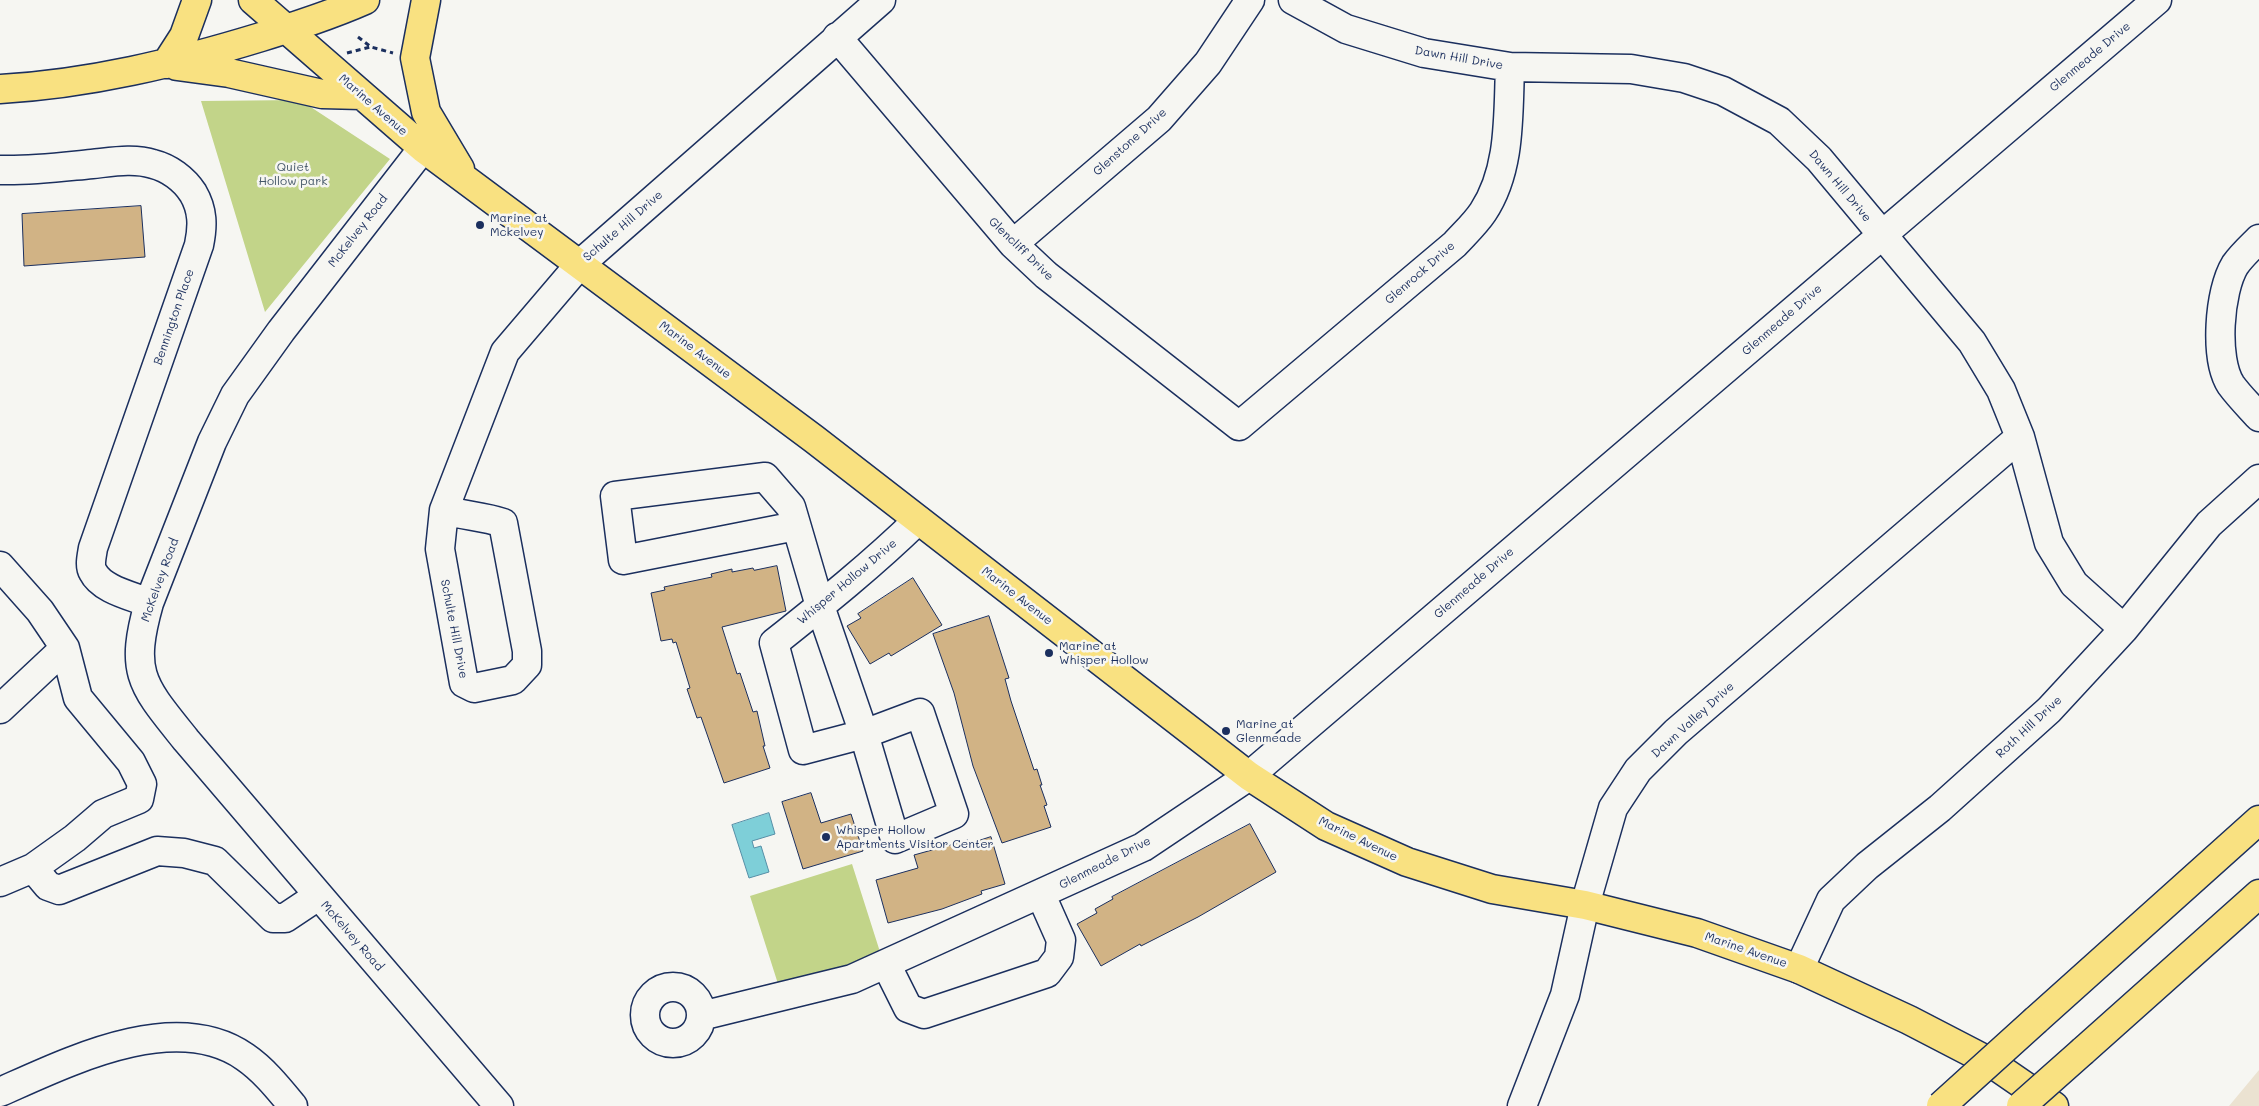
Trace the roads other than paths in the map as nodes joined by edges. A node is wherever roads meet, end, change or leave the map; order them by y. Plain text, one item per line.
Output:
1 (197, 0) edge
2 (253, 0) edge
3 (365, 0) edge
4 (426, 0) edge
5 (881, 0) edge
6 (1250, 0) edge
7 (1293, 0) edge
8 (2157, 0) edge
9 (285, 29) junction
10 (837, 37) junction
11 (166, 64) junction
12 (1510, 67) junction
13 (0, 89) edge
14 (362, 96) junction
15 (422, 148) junction
16 (0, 170) edge
17 (468, 181) junction
18 (1881, 235) junction
19 (2259, 239) edge
20 (1012, 244) junction
21 (580, 264) junction
22 (2259, 417) edge
23 (1239, 426) joint
24 (2020, 437) junction
25 (2259, 479) edge
26 (444, 510) junction
27 (918, 520) junction
28 (796, 526) junction
29 (0, 566) edge
30 (149, 603) junction
31 (820, 606) junction
32 (2124, 629) junction
33 (65, 648) junction
34 (0, 709) edge
35 (1249, 776) junction
36 (2259, 820) edge
37 (33, 868) junction
38 (0, 882) edge
39 (2259, 894) edge
40 (1041, 895) junction
41 (318, 896) junction
42 (1586, 905) junction
43 (886, 964) junction
44 (1799, 969) junction
45 (701, 1016) dead end
46 (4, 1096) edge
47 (293, 1106) edge
48 (499, 1106) edge
49 (1522, 1106) edge
50 (1941, 1106) edge
51 (2021, 1106) edge
52 (2054, 1106) edge

1 - 11 main road
2 - 9 main road, Marine Avenue
3 - 9 main road
4 - 17 main road
5 - 10 street, Schulte Hill Drive
6 - 20 street, Glenstone Drive
7 - 12 street, Dawn Hill Drive
8 - 18 street, Glenmeade Drive
9 - 11 main road
9 - 14 main road, Marine Avenue
10 - 20 street, Glencliff Drive
10 - 21 street, Schulte Hill Drive
11 - 13 main road
11 - 14 main road
12 - 18 street, Dawn Hill Drive
12 - 23 street, Glenrock Drive
14 - 15 main road, Marine Avenue
15 - 17 main road, Marine Avenue
15 - 30 street, McKelvey Road
16 - 30 street, Bennington Place
17 - 21 main road, Marine Avenue
18 - 24 street, Dawn Hill Drive
18 - 35 street, Glenmeade Drive
19 - 22 street
20 - 23 street, Glencliff Drive
21 - 26 street, Schulte Hill Drive
21 - 27 main road, Marine Avenue
24 - 32 street, Dawn Hill Drive
24 - 42 street, Dawn Valley Drive
25 - 32 street, Roth Hill Drive
26 - 26 street, Schulte Hill Drive
27 - 31 street, Whisper Hollow Drive
27 - 35 main road, Marine Avenue
28 - 28 street
28 - 31 street
29 - 33 street
30 - 41 street, McKelvey Road
31 - 31 street, Whisper Hollow Drive
32 - 44 street, Roth Hill Drive
33 - 34 street
33 - 37 street
35 - 40 street, Glenmeade Drive
35 - 42 main road, Marine Avenue
36 - 50 main road, bridge
37 - 38 street
37 - 41 street
39 - 51 main road, bridge
40 - 43 street, Glenmeade Drive
40 - 43 street
41 - 48 street, McKelvey Road
42 - 44 main road, Marine Avenue
42 - 49 street, Dawn Valley Drive
43 - 45 street, Glenmeade Drive
44 - 52 main road, Marine Avenue
46 - 47 street

